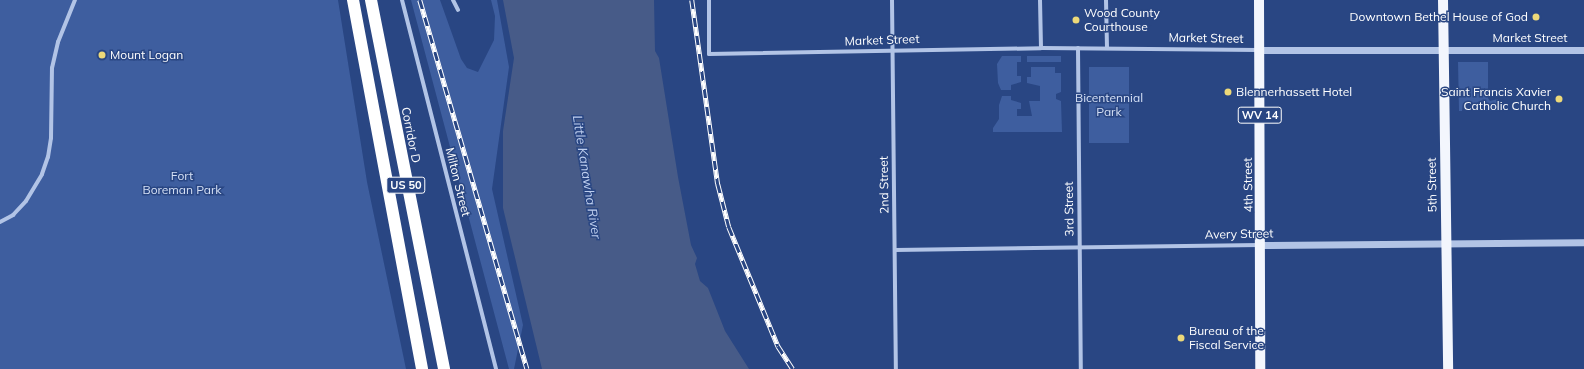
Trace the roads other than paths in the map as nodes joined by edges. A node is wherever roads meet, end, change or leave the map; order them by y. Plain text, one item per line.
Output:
1 (75, 0) edge
2 (353, 0) edge
3 (371, 0) edge
4 (402, 0) edge
5 (453, 0) edge
6 (709, 0) edge
7 (892, 0) edge
8 (1040, 0) edge
9 (1106, 0) edge
10 (1259, 0) edge
11 (1443, 0) edge
12 (458, 10) dead end
13 (1041, 48) junction
14 (1078, 48) junction
15 (1107, 48) junction
16 (892, 50) junction
17 (1260, 50) junction
18 (1444, 50) junction
19 (1584, 50) edge
20 (0, 222) edge
21 (1584, 242) edge
22 (1446, 244) junction
23 (1261, 245) junction
24 (1080, 247) junction
25 (895, 250) junction
26 (422, 369) edge
27 (444, 369) edge
28 (496, 369) edge
29 (896, 369) edge
30 (1081, 369) edge
31 (1260, 369) edge
32 (1448, 369) edge

1 - 20 street
2 - 26 highway, US 50
3 - 27 highway, Corridor D / US 50
4 - 28 street, Milton Street
5 - 12 street
6 - 16 street, Market Street
7 - 16 street, 2nd Street
8 - 13 street
9 - 15 street
10 - 17 main road, 4th Street / WV 14
11 - 18 main road, 5th Street
13 - 14 street, Market Street
13 - 16 street, Market Street
14 - 15 street, Market Street
14 - 24 street, 3rd Street
15 - 17 street, Market Street
16 - 25 street, 2nd Street
17 - 18 street, Market Street
17 - 23 main road, 4th Street / WV 14
18 - 19 street, Market Street
18 - 22 main road, 5th Street
21 - 22 street, Avery Street
22 - 23 street, Avery Street
22 - 32 main road, 5th Street
23 - 24 street, Avery Street
23 - 31 main road, 4th Street / WV 14
24 - 25 street, Avery Street
24 - 30 street, 3rd Street
25 - 29 street, 2nd Street

